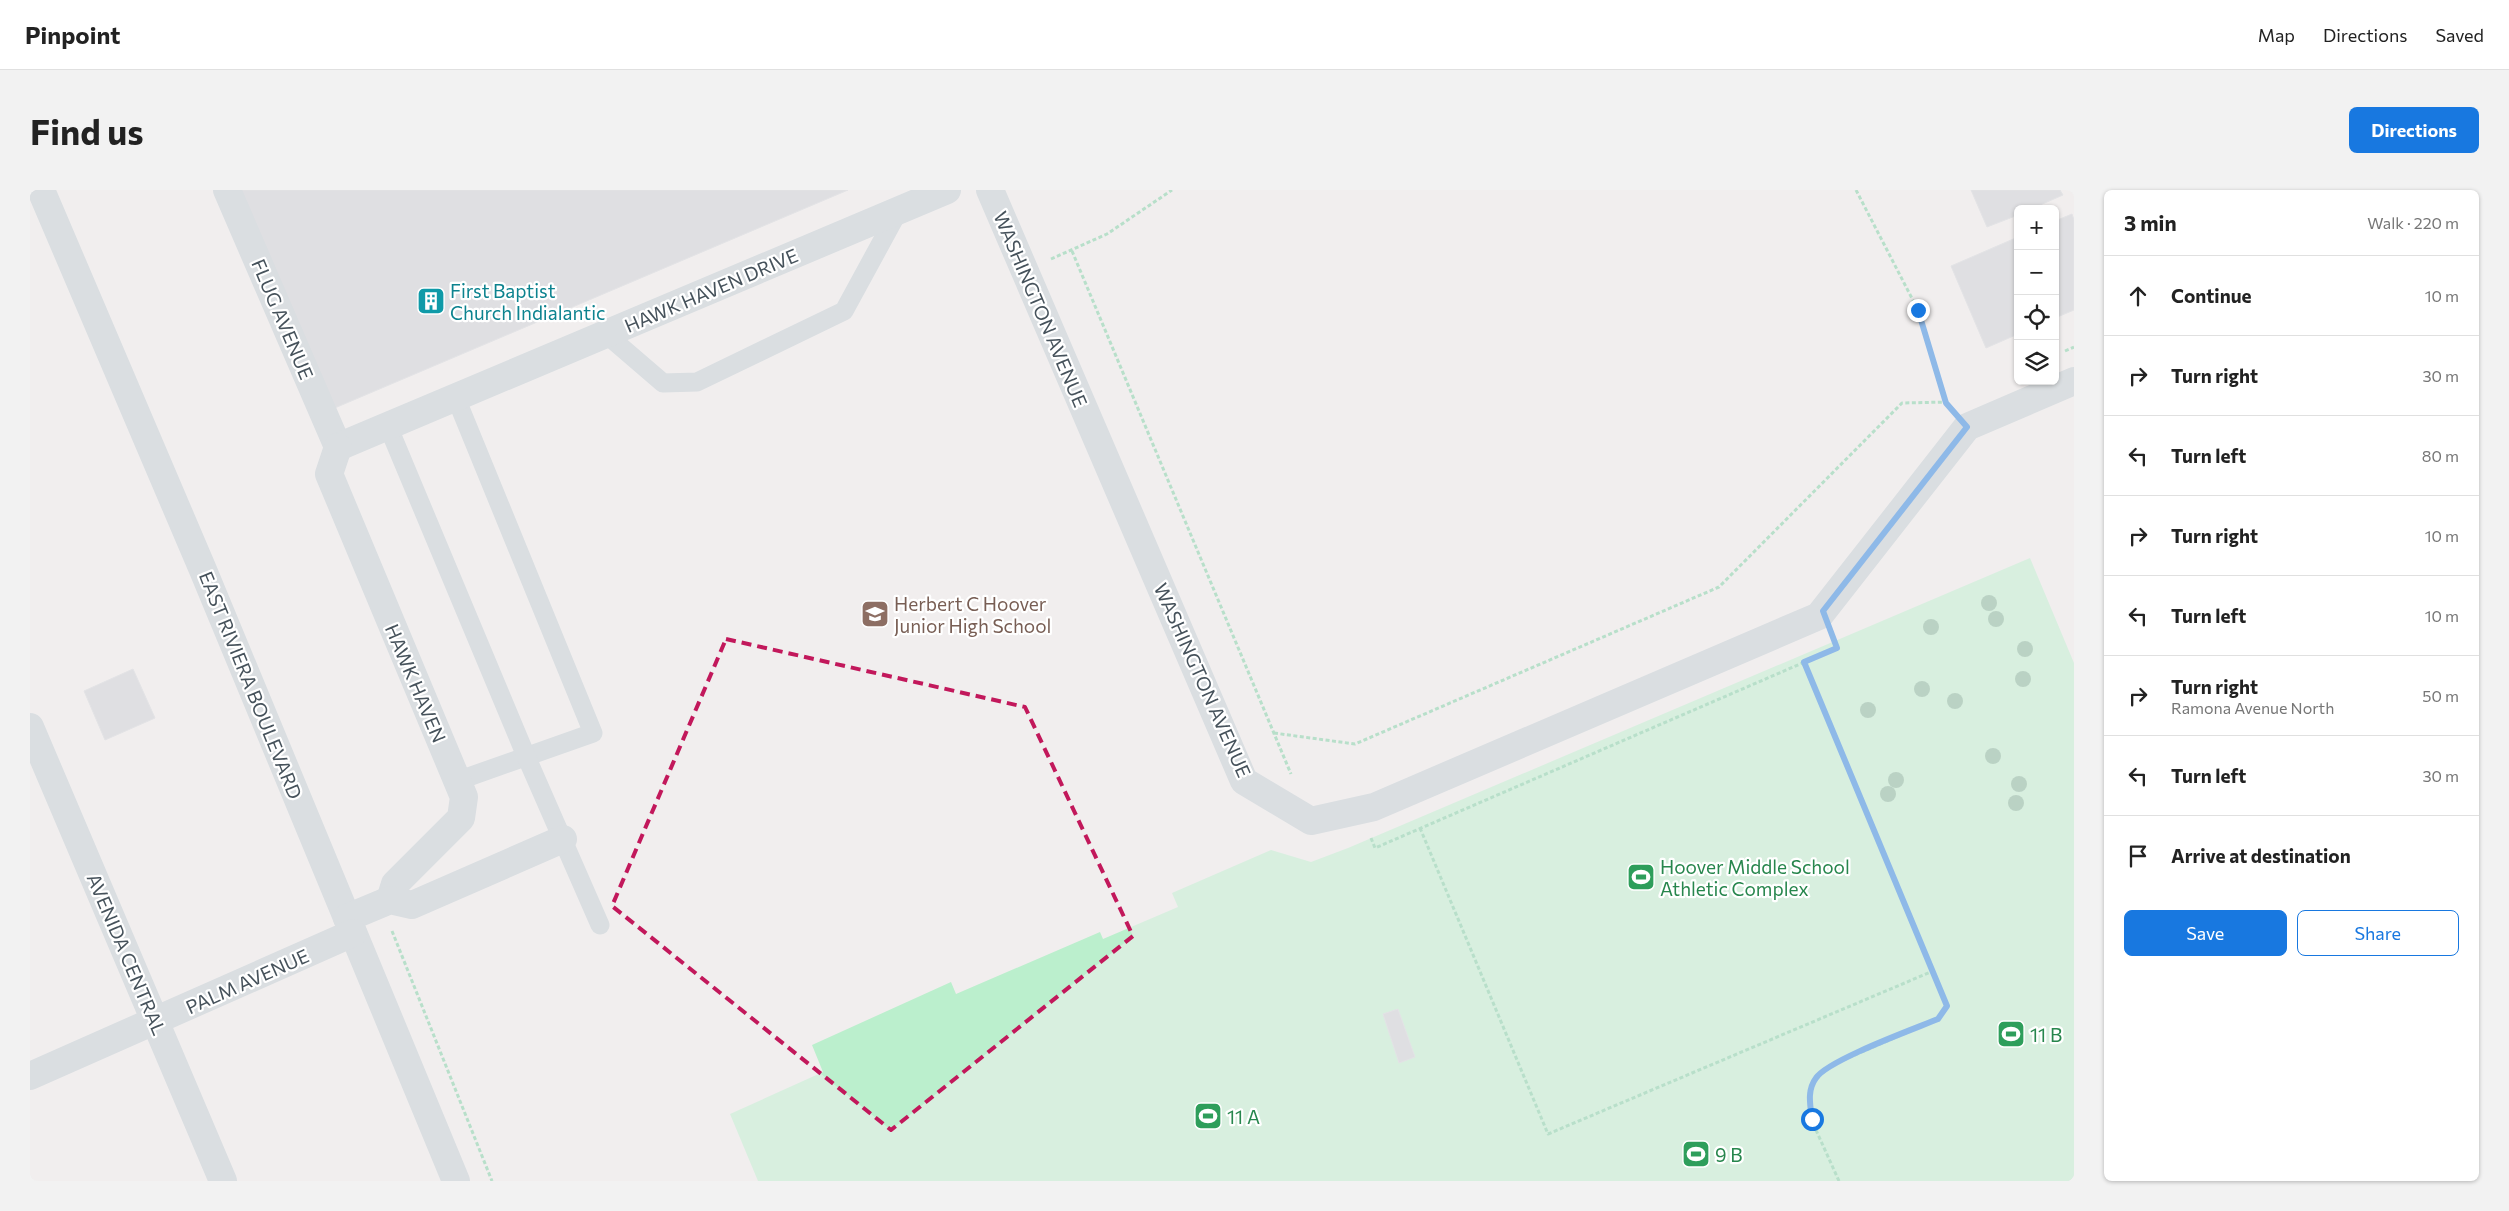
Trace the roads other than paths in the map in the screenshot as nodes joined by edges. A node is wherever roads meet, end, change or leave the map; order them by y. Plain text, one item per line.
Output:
1 (41, 190) edge
2 (227, 190) edge
3 (947, 190) edge
4 (990, 190) edge
5 (899, 210) junction
6 (606, 334) junction
7 (2074, 381) edge
8 (456, 398) junction
9 (388, 426) junction
10 (338, 447) junction
11 (30, 727) edge
12 (526, 756) junction
13 (457, 781) junction
14 (563, 839) junction
15 (390, 900) junction
16 (350, 925) junction
17 (600, 925) dead end
18 (157, 1021) junction
19 (30, 1076) edge
20 (223, 1181) edge
21 (456, 1181) edge

1 - 16 street, EAST RIVIERA BOULEVARD
2 - 10 street, FLUG AVENUE
3 - 5 street, HAWK HAVEN DRIVE
4 - 7 street, WASHINGTON AVENUE
5 - 6 street, HAWK HAVEN DRIVE
5 - 6 lane
6 - 8 street, HAWK HAVEN DRIVE
8 - 9 street, HAWK HAVEN DRIVE
8 - 12 lane
9 - 10 street, HAWK HAVEN DRIVE
9 - 12 lane
10 - 13 street, HAWK HAVEN
11 - 18 street, AVENIDA CENTRAL
12 - 13 lane
12 - 14 lane
13 - 15 street, HAWK HAVEN
14 - 15 street
14 - 17 lane
15 - 16 street
16 - 18 street, PALM AVENUE
16 - 21 street, EAST RIVIERA BOULEVARD
18 - 19 street, PALM AVENUE
18 - 20 street, AVENIDA CENTRAL

